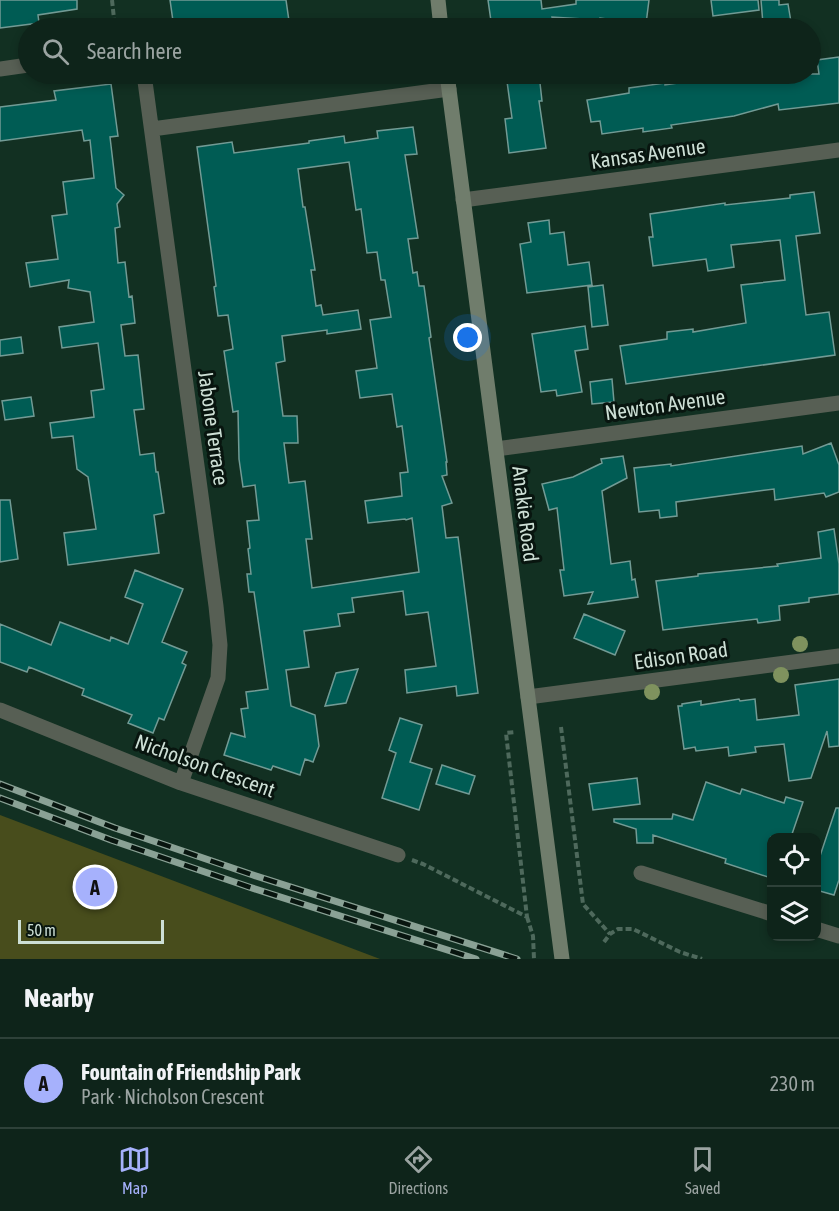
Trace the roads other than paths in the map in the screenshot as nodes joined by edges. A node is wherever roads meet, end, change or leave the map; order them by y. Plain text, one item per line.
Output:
1 (438, 0) edge
2 (440, 18) edge
3 (18, 66) edge
4 (0, 69) edge
5 (145, 84) edge
6 (430, 84) edge
7 (448, 84) edge
8 (152, 129) junction
9 (839, 150) edge
10 (463, 200) junction
11 (839, 403) edge
12 (496, 449) junction
13 (839, 656) edge
14 (528, 697) junction
15 (0, 710) edge
16 (181, 783) junction
17 (398, 855) road end
18 (641, 873) dead end
19 (767, 913) edge
20 (821, 930) edge
21 (839, 936) edge
22 (562, 959) edge

1 - 2 main road
3 - 4 street
5 - 8 street, Jabone Terrace
6 - 8 street
7 - 10 main road, Anakie Road
8 - 16 street, Jabone Terrace
9 - 10 street, Kansas Avenue
10 - 12 main road, Anakie Road
11 - 12 street, Newton Avenue
12 - 14 main road, Anakie Road
13 - 14 street, Edison Road
14 - 22 main road, Anakie Road
15 - 16 street, Nicholson Crescent
16 - 17 street, Nicholson Crescent
18 - 19 street
20 - 21 street

